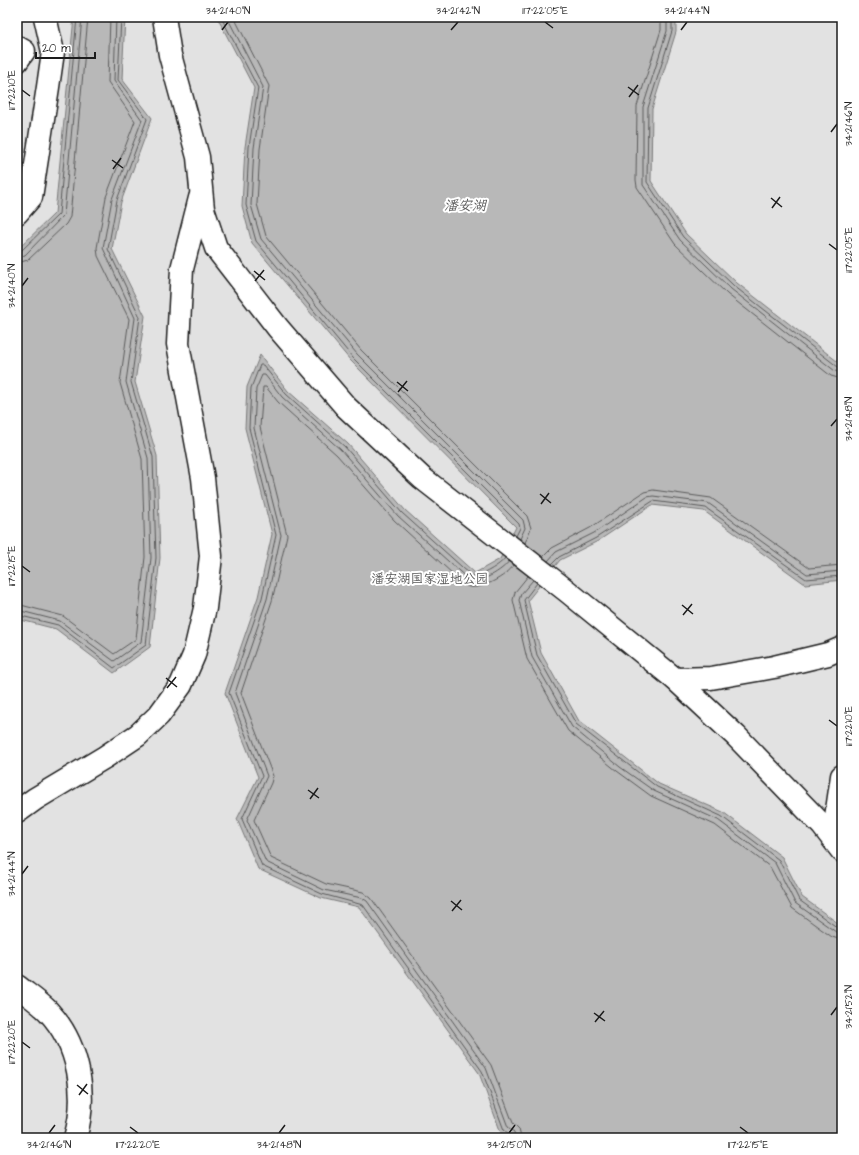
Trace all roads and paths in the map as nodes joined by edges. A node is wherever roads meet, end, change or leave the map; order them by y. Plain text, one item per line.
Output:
1 (46, 17) edge
2 (164, 17) edge
3 (17, 47) edge
4 (17, 61) edge
5 (202, 193) junction
6 (17, 213) edge
7 (842, 648) edge
8 (675, 679) junction
9 (842, 776) edge
10 (17, 812) edge
11 (842, 838) edge
12 (842, 851) edge
13 (17, 986) edge
14 (75, 1138) edge

1 - 6 lane
2 - 5 lane
3 - 4 lane
5 - 8 lane
5 - 10 lane
7 - 8 lane
8 - 12 lane
9 - 11 lane
13 - 14 lane

